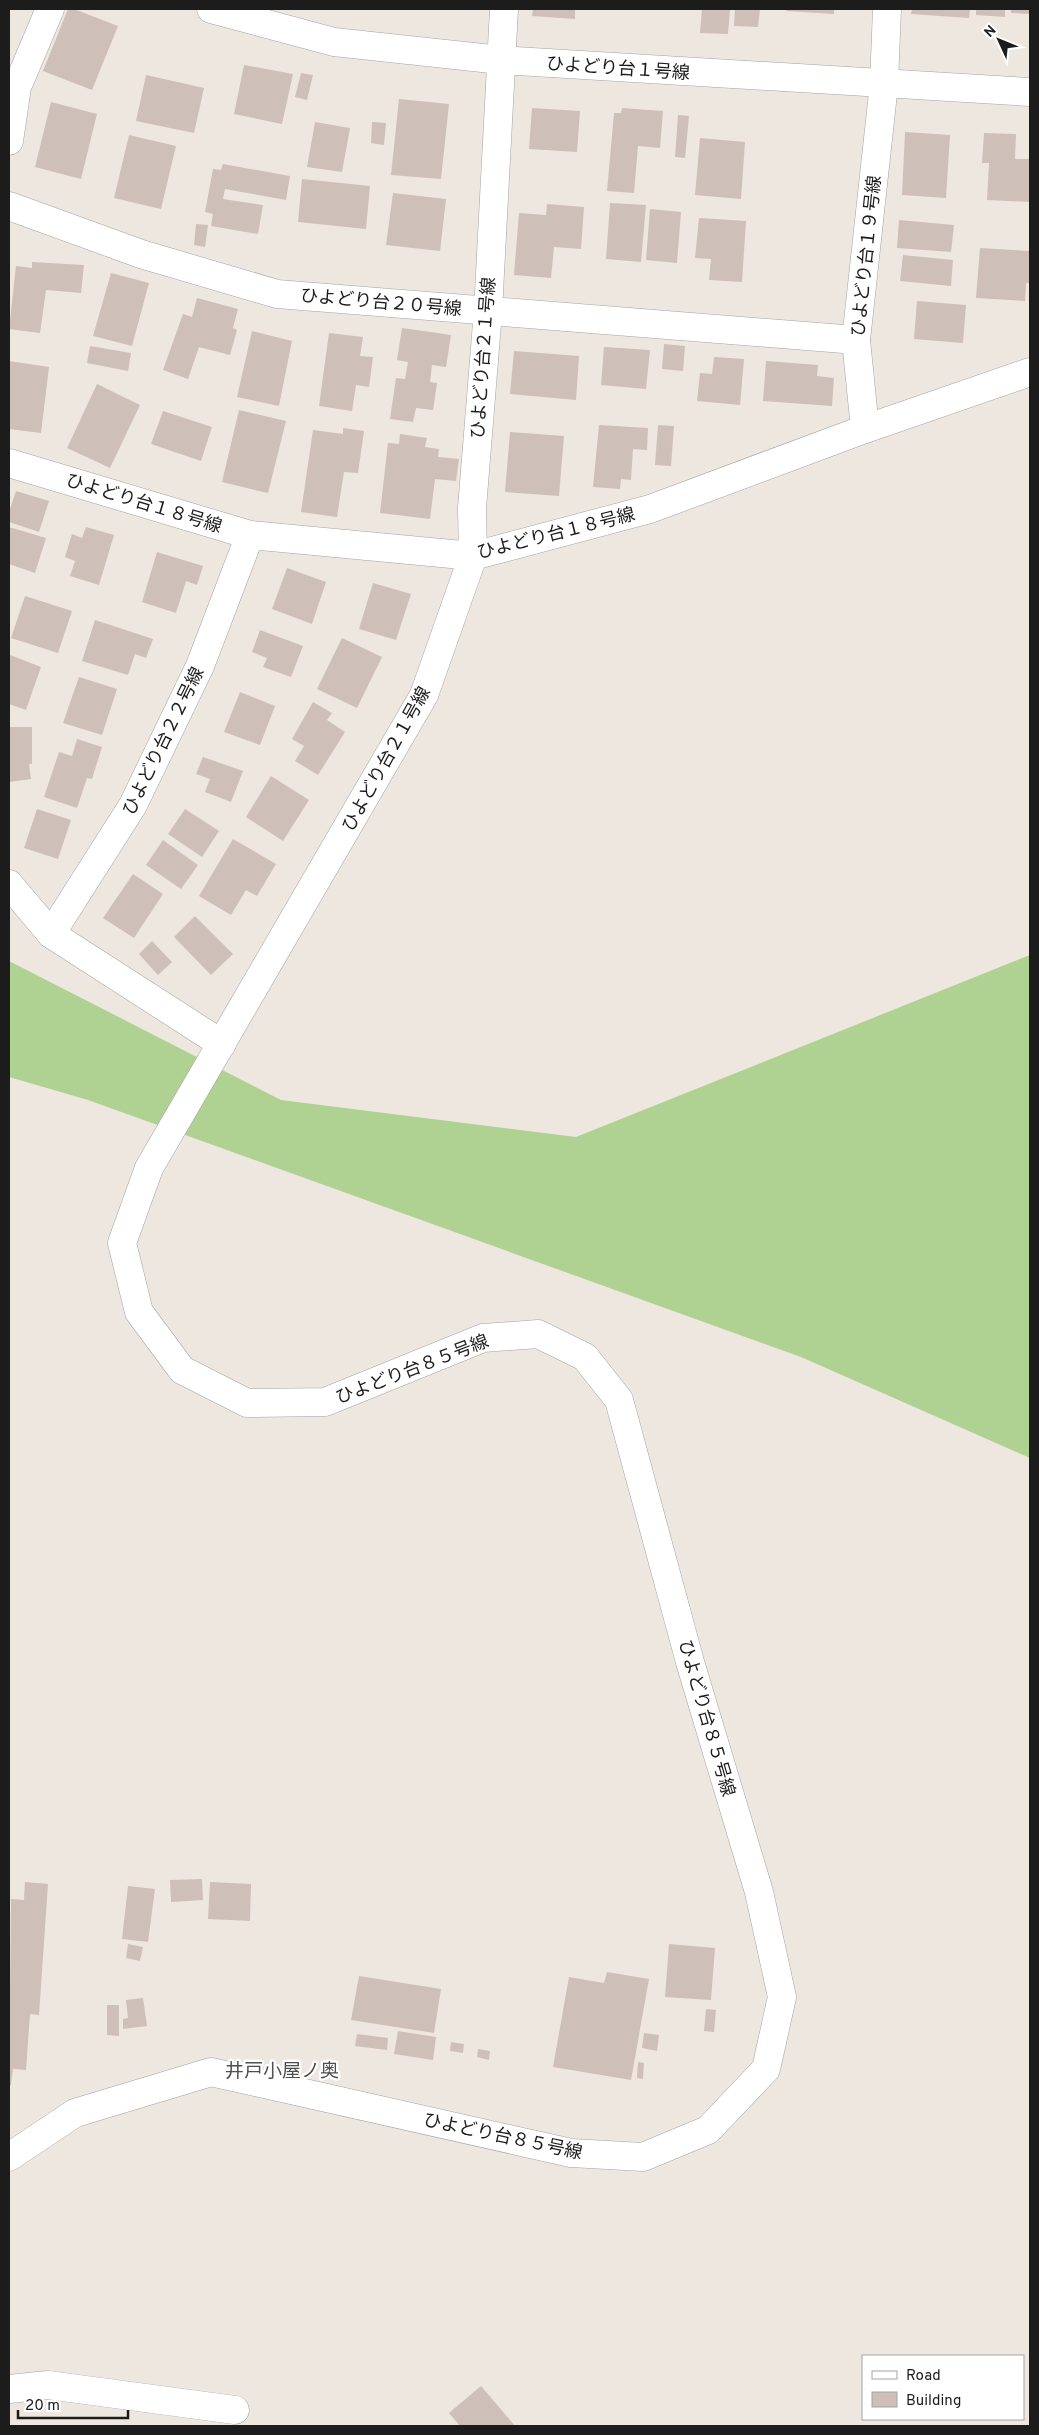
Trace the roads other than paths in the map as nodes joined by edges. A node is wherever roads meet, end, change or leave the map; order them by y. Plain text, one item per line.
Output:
1 (50, 9) edge
2 (211, 9) edge
3 (504, 9) edge
4 (887, 9) edge
5 (501, 60) junction
6 (884, 84) junction
7 (1030, 92) edge
8 (9, 141) edge
9 (9, 206) edge
10 (488, 311) junction
11 (856, 340) junction
12 (1030, 372) edge
13 (865, 429) junction
14 (9, 462) edge
15 (250, 536) junction
16 (473, 556) junction
17 (9, 884) edge
18 (51, 934) junction
19 (222, 1044) junction
20 (9, 2157) edge
21 (9, 2389) edge
22 (235, 2410) dead end

1 - 8 street
2 - 5 street, ひよどり台１号線
3 - 5 street, ひよどり台２１号線
4 - 6 street, ひよどり台１９号線
5 - 6 street, ひよどり台１号線
5 - 10 street, ひよどり台２１号線
6 - 7 street, ひよどり台１号線
6 - 11 street, ひよどり台１９号線
9 - 10 street, ひよどり台２０号線
10 - 11 street, ひよどり台２０号線
10 - 16 street, ひよどり台２１号線
11 - 13 street, ひよどり台１９号線
12 - 13 street, ひよどり台１８号線
13 - 16 street, ひよどり台１８号線
14 - 15 street, ひよどり台１８号線
15 - 16 street, ひよどり台１８号線
15 - 18 street, ひよどり台２２号線
16 - 19 street, ひよどり台２１号線
17 - 18 street
18 - 19 street
19 - 20 street, ひよどり台８５号線
21 - 22 street

